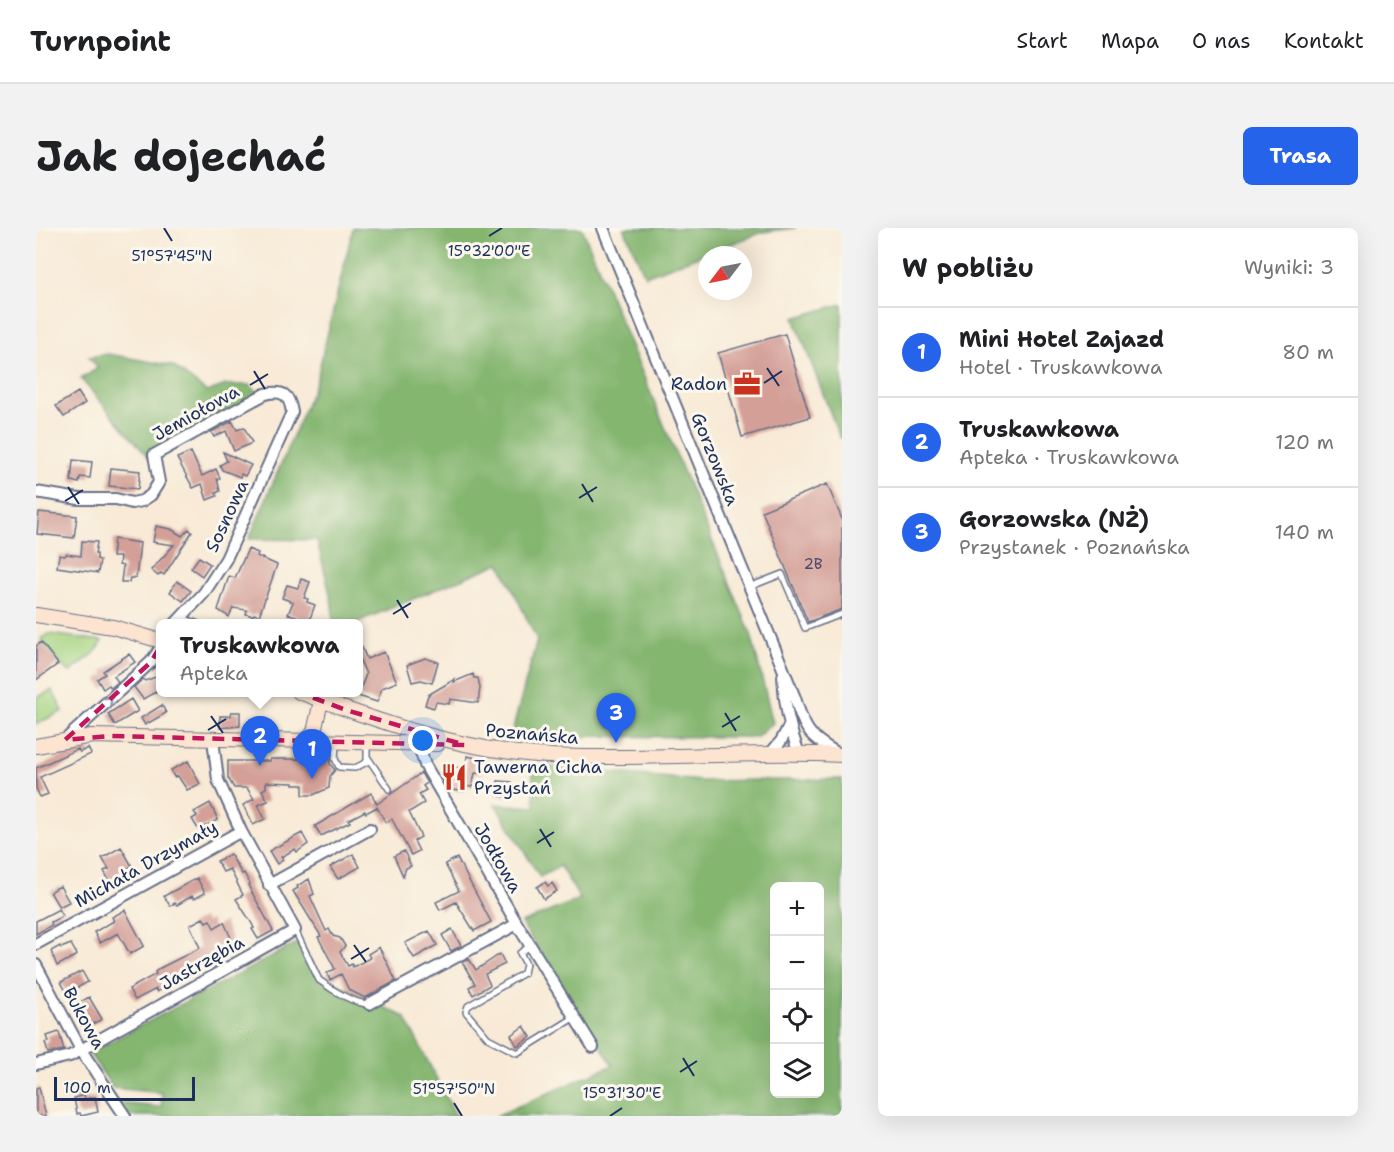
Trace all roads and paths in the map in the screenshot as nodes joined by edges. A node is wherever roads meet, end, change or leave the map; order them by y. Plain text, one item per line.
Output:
1 (603, 228) edge
2 (292, 412) joint
3 (36, 492) edge
4 (749, 587) junction
5 (842, 614) edge
6 (36, 615) edge
7 (179, 619) edge
8 (156, 640) edge
9 (156, 654) edge
10 (782, 668) junction
11 (310, 697) edge
12 (321, 701) junction
13 (803, 723) junction
14 (789, 726) junction
15 (213, 739) junction
16 (65, 740) junction
17 (305, 742) junction
18 (336, 742) junction
19 (367, 743) junction
20 (418, 743) junction
21 (465, 745) junction
22 (36, 746) edge
23 (770, 754) junction
24 (800, 754) junction
25 (841, 755) edge
26 (368, 757) junction
27 (388, 789) dead end
28 (370, 829) dead end
29 (241, 831) junction
30 (269, 885) junction
31 (517, 924) junction
32 (295, 930) junction
33 (36, 944) edge
34 (530, 946) junction
35 (36, 965) edge
36 (369, 1004) joint
37 (575, 1017) junction
38 (593, 1047) dead end
39 (81, 1050) junction
40 (36, 1064) edge
41 (125, 1116) edge

1 - 4 street, Gorzowska
2 - 3 street, Jemiołowa
2 - 7 street, Sosnowa
4 - 5 lane
4 - 10 street, Gorzowska
6 - 8 street
16 -> 9 street
10 - 13 street, Gorzowska
10 - 14 street, Gorzowska
11 - 12 street, Poznańska
12 - 17 street
12 - 21 street, Poznańska
13 - 24 street, Gorzowska
13 - 25 street, Gorzowska
14 - 23 street
14 - 24 street, Gorzowska
15 - 16 street
15 - 17 street
15 - 29 street
16 - 22 street
17 - 18 street
18 - 19 street
18 - 26 lane
19 - 20 street
19 - 26 lane
20 - 21 street
20 - 31 street, Jodłowa
21 - 23 street, Poznańska
23 - 24 street, Poznańska
24 - 25 street, Poznańska
26 - 27 lane
28 - 30 street
29 - 30 street
29 - 33 street, Michała Drzymały
30 - 32 street
31 - 34 street, Jodłowa
31 - 36 street
32 - 36 lane
32 - 39 street, Jastrzębia
34 - 37 street, Jodłowa
34 - 37 lane
35 - 39 street, Bukowa
37 - 38 street, Jodłowa
39 - 40 street, Jastrzębia
39 - 41 street, Bukowa

